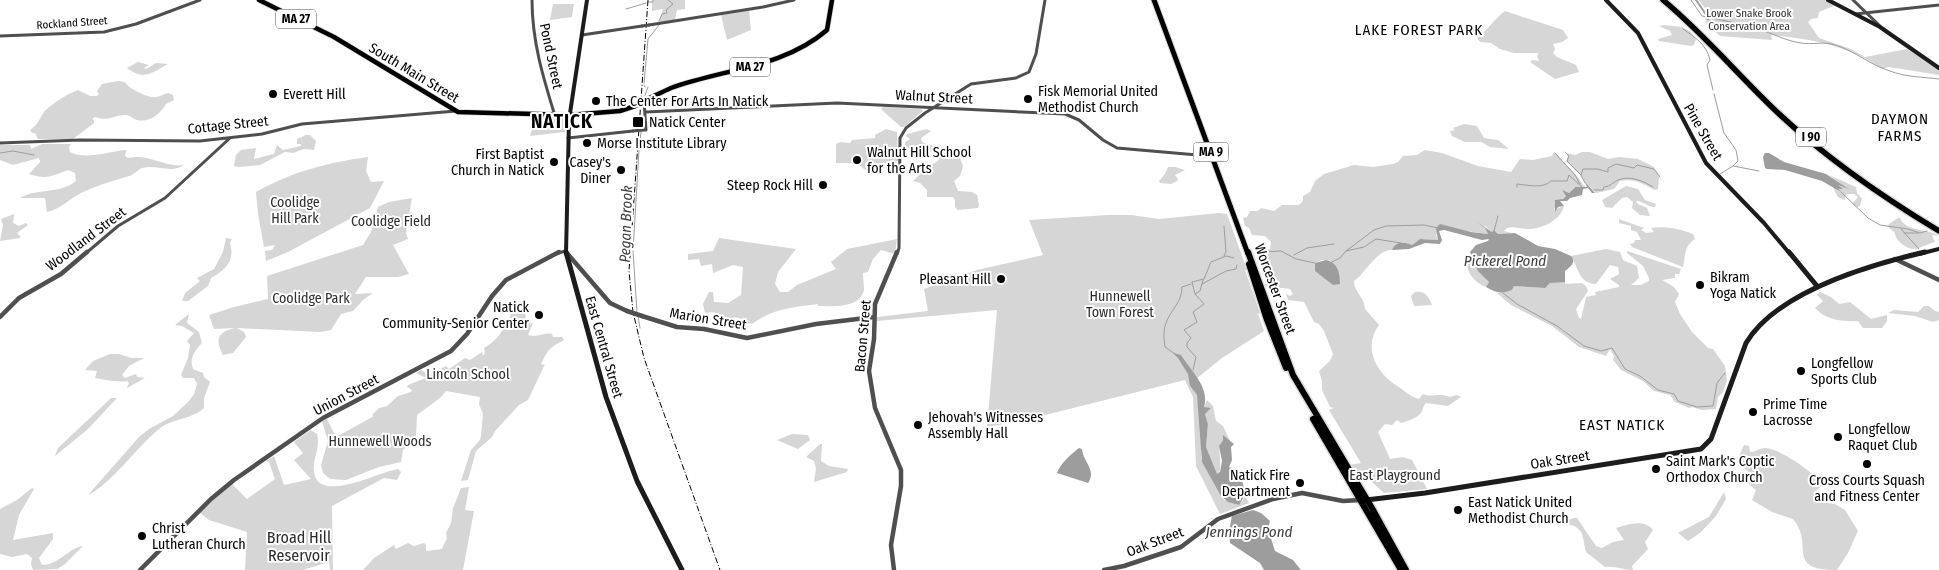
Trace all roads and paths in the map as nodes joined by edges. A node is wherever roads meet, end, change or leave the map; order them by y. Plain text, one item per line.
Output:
1 (200, 0) edge
2 (259, 0) edge
3 (532, 0) edge
4 (587, 0) edge
5 (794, 0) edge
6 (832, 0) edge
7 (1044, 0) edge
8 (1153, 0) edge
9 (1606, 0) edge
10 (1663, 0) edge
11 (1668, 0) edge
12 (1828, 0) edge
13 (1853, 0) edge
14 (1939, 5) edge
15 (1866, 12) junction
16 (1855, 14) junction
17 (1880, 27) junction
18 (582, 34) junction
19 (0, 36) edge
20 (1939, 68) edge
21 (644, 101) junction
22 (932, 108) junction
23 (456, 111) junction
24 (924, 111) junction
25 (646, 112) junction
26 (570, 115) junction
27 (555, 116) junction
28 (633, 131) joint
29 (230, 138) junction
30 (568, 138) junction
31 (0, 143) edge
32 (1209, 156) junction
33 (1939, 227) edge
34 (1939, 231) edge
35 (1939, 249) edge
36 (566, 251) junction
37 (1895, 259) junction
38 (1939, 280) edge
39 (1817, 286) junction
40 (0, 317) edge
41 (874, 317) junction
42 (1279, 344) junction
43 (1364, 500) junction
44 (140, 570) edge
45 (682, 570) edge
46 (894, 570) edge
47 (1104, 570) edge
48 (1401, 570) edge
49 (1406, 570) edge

1 - 19 street, Rockland Street
2 - 23 main road, South Main Street / MA 27
3 - 27 street, Pond Street
4 - 18 main road, East Central Street
5 - 18 street, bridge
6 - 21 main road, MA 27
7 - 22 street, Bacon Street
8 - 32 highway, Worcester Street / MA 9
8 - 42 highway, Worcester Street / MA 9
9 - 39 main road, Pine Street
10 - 34 highway, I 90
11 - 33 highway, I 90
12 - 16 main road
13 - 15 street
14 - 15 street
15 - 16 street
15 - 17 street
16 - 17 main road
17 - 20 main road
18 - 26 main road, East Central Street
21 - 25 street
21 - 26 main road, MA 27, bridge
22 - 24 street, Bacon Street
22 - 32 street, Walnut Street
23 - 27 main road, South Main Street / MA 27
23 - 29 street, Cottage Street
24 - 25 street, Walnut Street
24 - 41 street, Bacon Street
25 - 28 street, bridge
26 - 27 main road, South Main Street / MA 27
26 - 30 main road, East Central Street
28 - 30 street
29 - 31 street, Cottage Street
29 - 40 street, Woodland Street
30 - 36 main road, East Central Street
32 - 42 highway, Worcester Street / MA 9
35 - 37 main road, Oak Street
36 - 41 street, Marion Street, bridge
36 - 44 street, Union Street
36 - 45 main road, East Central Street
37 - 38 street
37 - 39 main road, Oak Street
39 - 43 main road, Oak Street
41 - 46 street, Bacon Street
42 - 43 highway, Worcester Street / MA 9
43 - 47 street, Oak Street
43 - 48 highway, Worcester Street / MA 9
43 - 49 highway, Worcester Street / MA 9

